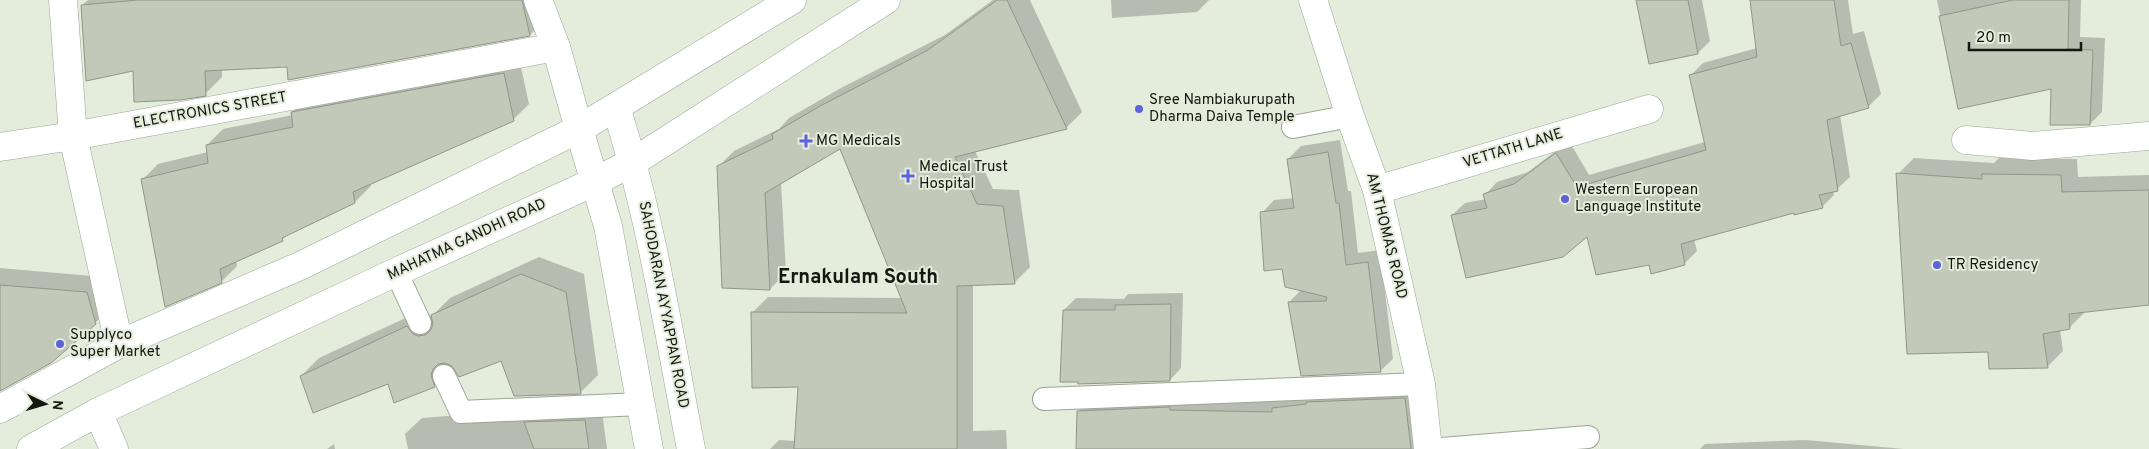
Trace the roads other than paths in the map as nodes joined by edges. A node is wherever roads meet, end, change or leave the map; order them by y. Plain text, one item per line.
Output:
1 (63, 0) edge
2 (538, 0) edge
3 (792, 0) edge
4 (886, 0) edge
5 (1313, 0) edge
6 (556, 47) junction
7 (616, 107) junction
8 (1649, 109) dead end
9 (1350, 116) junction
10 (1293, 127) dead end
11 (579, 129) junction
12 (73, 136) junction
13 (2149, 136) edge
14 (1966, 140) dead end
15 (0, 147) edge
16 (633, 162) junction
17 (594, 182) junction
18 (1377, 190) junction
19 (396, 272) junction
20 (420, 323) dead end
21 (119, 344) junction
22 (444, 376) dead end
23 (1421, 384) junction
24 (1044, 399) dead end
25 (641, 404) junction
26 (0, 409) edge
27 (98, 412) junction
28 (1588, 437) dead end
29 (31, 449) edge
30 (114, 449) edge
31 (649, 449) edge
32 (691, 449) edge
33 (1428, 449) edge
34 (1442, 449) edge

1 - 12 main road
2 - 6 main road
3 - 7 main road
4 - 16 main road, MAHATMA GANDHI ROAD
5 - 9 main road, AM THOMAS ROAD
6 - 11 main road
6 - 12 main road, ELECTRONICS STREET
7 - 11 main road
7 - 16 main road, SAHODARAN AYYAPPAN ROAD
8 - 18 main road, VETTATH LANE
9 - 10 lane
9 - 18 main road, AM THOMAS ROAD
11 - 17 main road
11 - 21 main road
12 - 15 main road, ELECTRONICS STREET
12 - 21 main road
13 - 14 main road
16 - 17 main road, MAHATMA GANDHI ROAD
16 - 32 main road, SAHODARAN AYYAPPAN ROAD
17 - 19 main road, MAHATMA GANDHI ROAD
17 - 25 main road
18 - 23 main road, AM THOMAS ROAD
19 - 20 lane
19 - 27 main road, MAHATMA GANDHI ROAD
21 - 26 main road
22 - 25 lane
23 - 24 lane
23 - 33 main road, AM THOMAS ROAD
25 - 31 main road
27 - 29 main road, MAHATMA GANDHI ROAD
27 - 30 main road
28 - 34 lane

